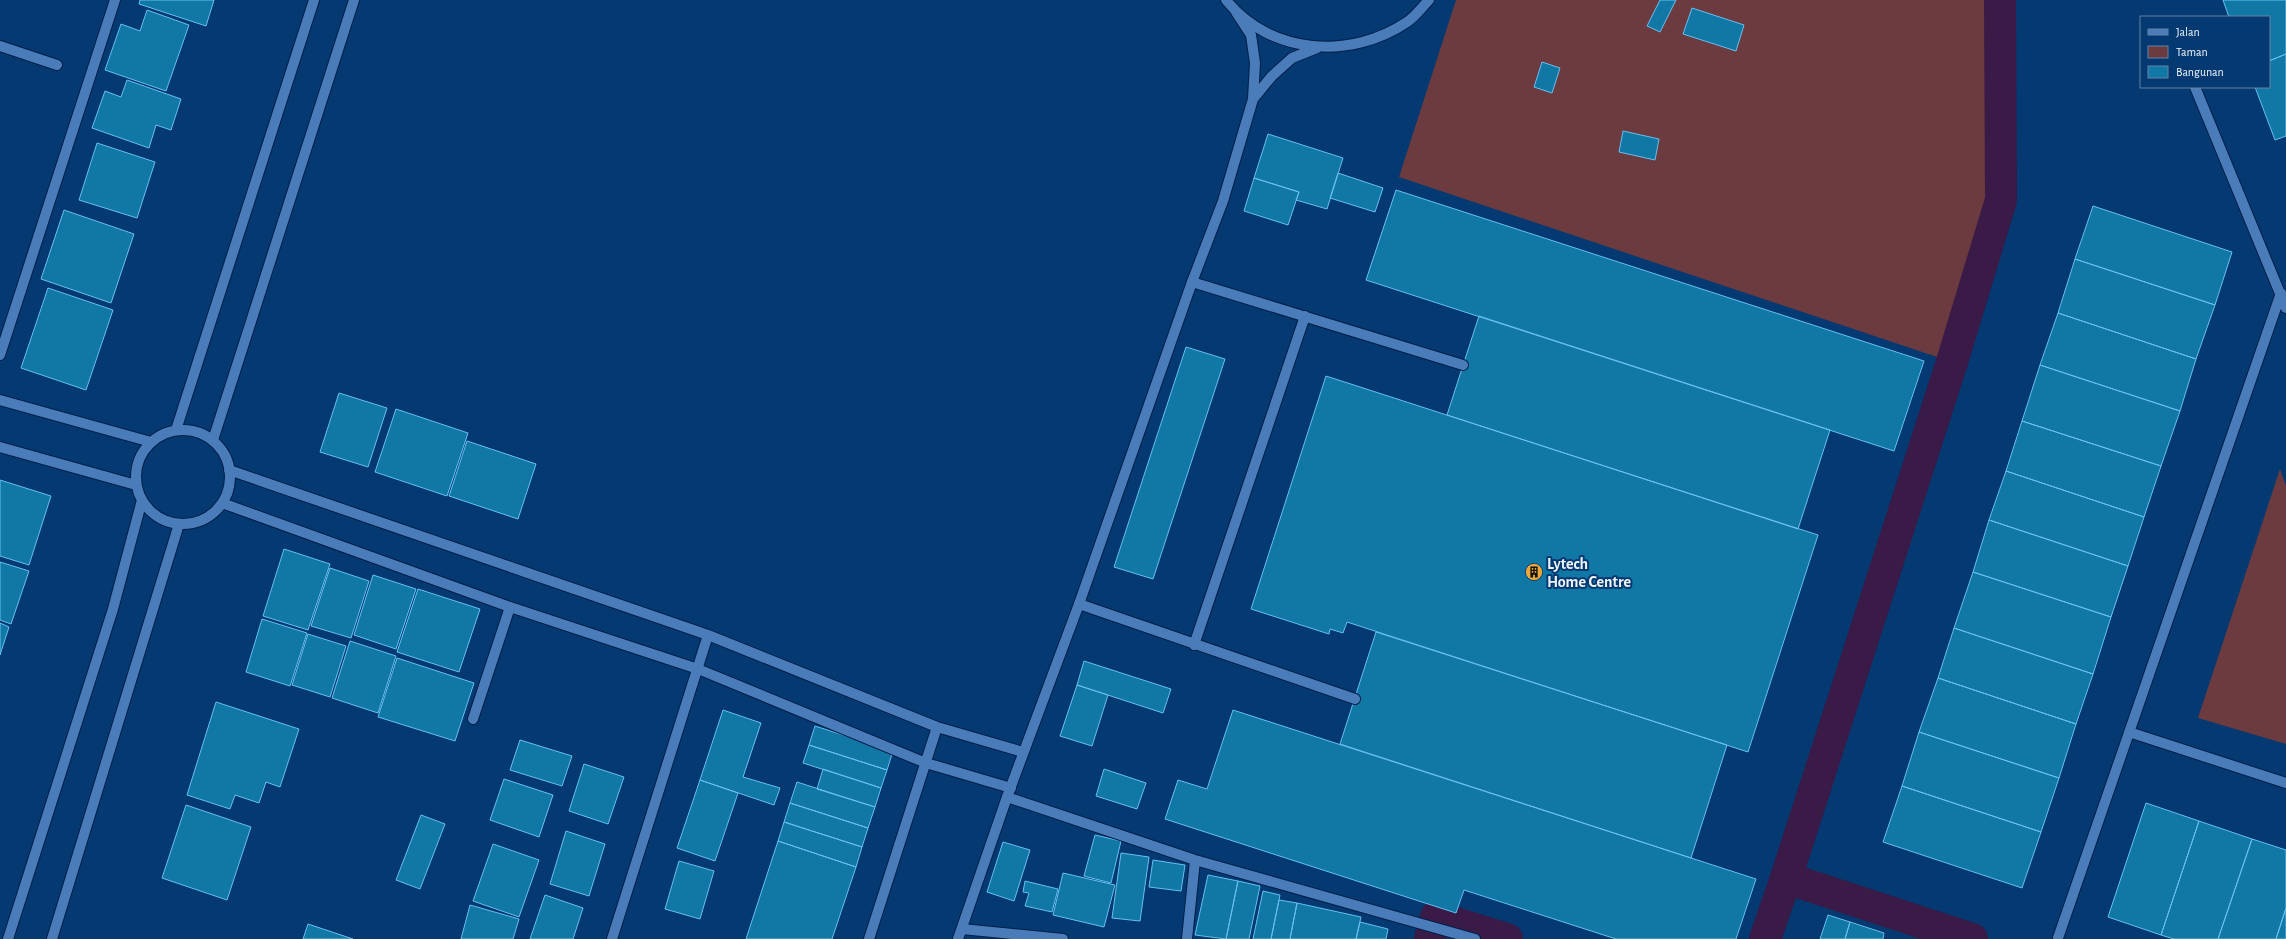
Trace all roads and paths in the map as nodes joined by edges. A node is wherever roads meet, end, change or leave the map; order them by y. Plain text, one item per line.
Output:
1 (115, 0) edge
2 (314, 0) edge
3 (354, 0) edge
4 (1226, 0) edge
5 (1429, 0) edge
6 (1236, 12) junction
7 (0, 46) edge
8 (1317, 48) junction
9 (57, 65) dead end
10 (2195, 88) edge
11 (1253, 99) junction
12 (1192, 282) junction
13 (2280, 293) junction
14 (2286, 308) edge
15 (1305, 316) junction
16 (0, 355) edge
17 (1463, 365) dead end
18 (0, 400) edge
19 (176, 430) junction
20 (213, 440) junction
21 (151, 442) junction
22 (0, 447) edge
23 (229, 470) junction
24 (136, 485) junction
25 (142, 500) junction
26 (222, 502) junction
27 (179, 524) junction
28 (1079, 604) junction
29 (510, 607) junction
30 (708, 635) junction
31 (1194, 645) junction
32 (698, 668) junction
33 (1355, 699) dead end
34 (473, 719) dead end
35 (937, 727) junction
36 (2129, 732) junction
37 (1023, 752) junction
38 (926, 763) junction
39 (2286, 783) edge
40 (1009, 793) junction
41 (1195, 860) junction
42 (962, 929) junction
43 (1473, 938) edge
44 (2058, 938) dead end
45 (8, 939) edge
46 (52, 939) edge
47 (612, 939) edge
48 (869, 939) edge
49 (958, 939) edge
50 (1064, 939) edge
51 (1187, 939) edge

1 - 16 street
2 - 19 street
3 - 20 street
4 - 6 street
5 - 8 street
6 - 8 street
6 - 11 street
7 - 9 street
8 - 11 street
10 - 13 street
11 - 12 street
12 - 15 street
12 - 28 street
13 - 14 street
13 - 36 street
15 - 17 street
15 - 31 street
18 - 21 street
19 - 20 street
19 - 21 street
20 - 23 street
21 - 24 street
22 - 24 street
23 - 26 street
23 - 30 street
24 - 25 street
25 - 27 street
25 - 45 street
26 - 27 street
26 - 29 street
27 - 46 street
28 - 31 street
28 - 37 street
29 - 32 street
29 - 34 street
30 - 32 street
30 - 35 street
31 - 33 street
32 - 38 street
32 - 47 street
35 - 37 street
35 - 38 street
36 - 39 street
36 - 44 street
37 - 40 street
38 - 40 street
38 - 48 street
40 - 41 street
40 - 42 street
41 - 43 street
41 - 51 street
42 - 49 street
42 - 50 street

